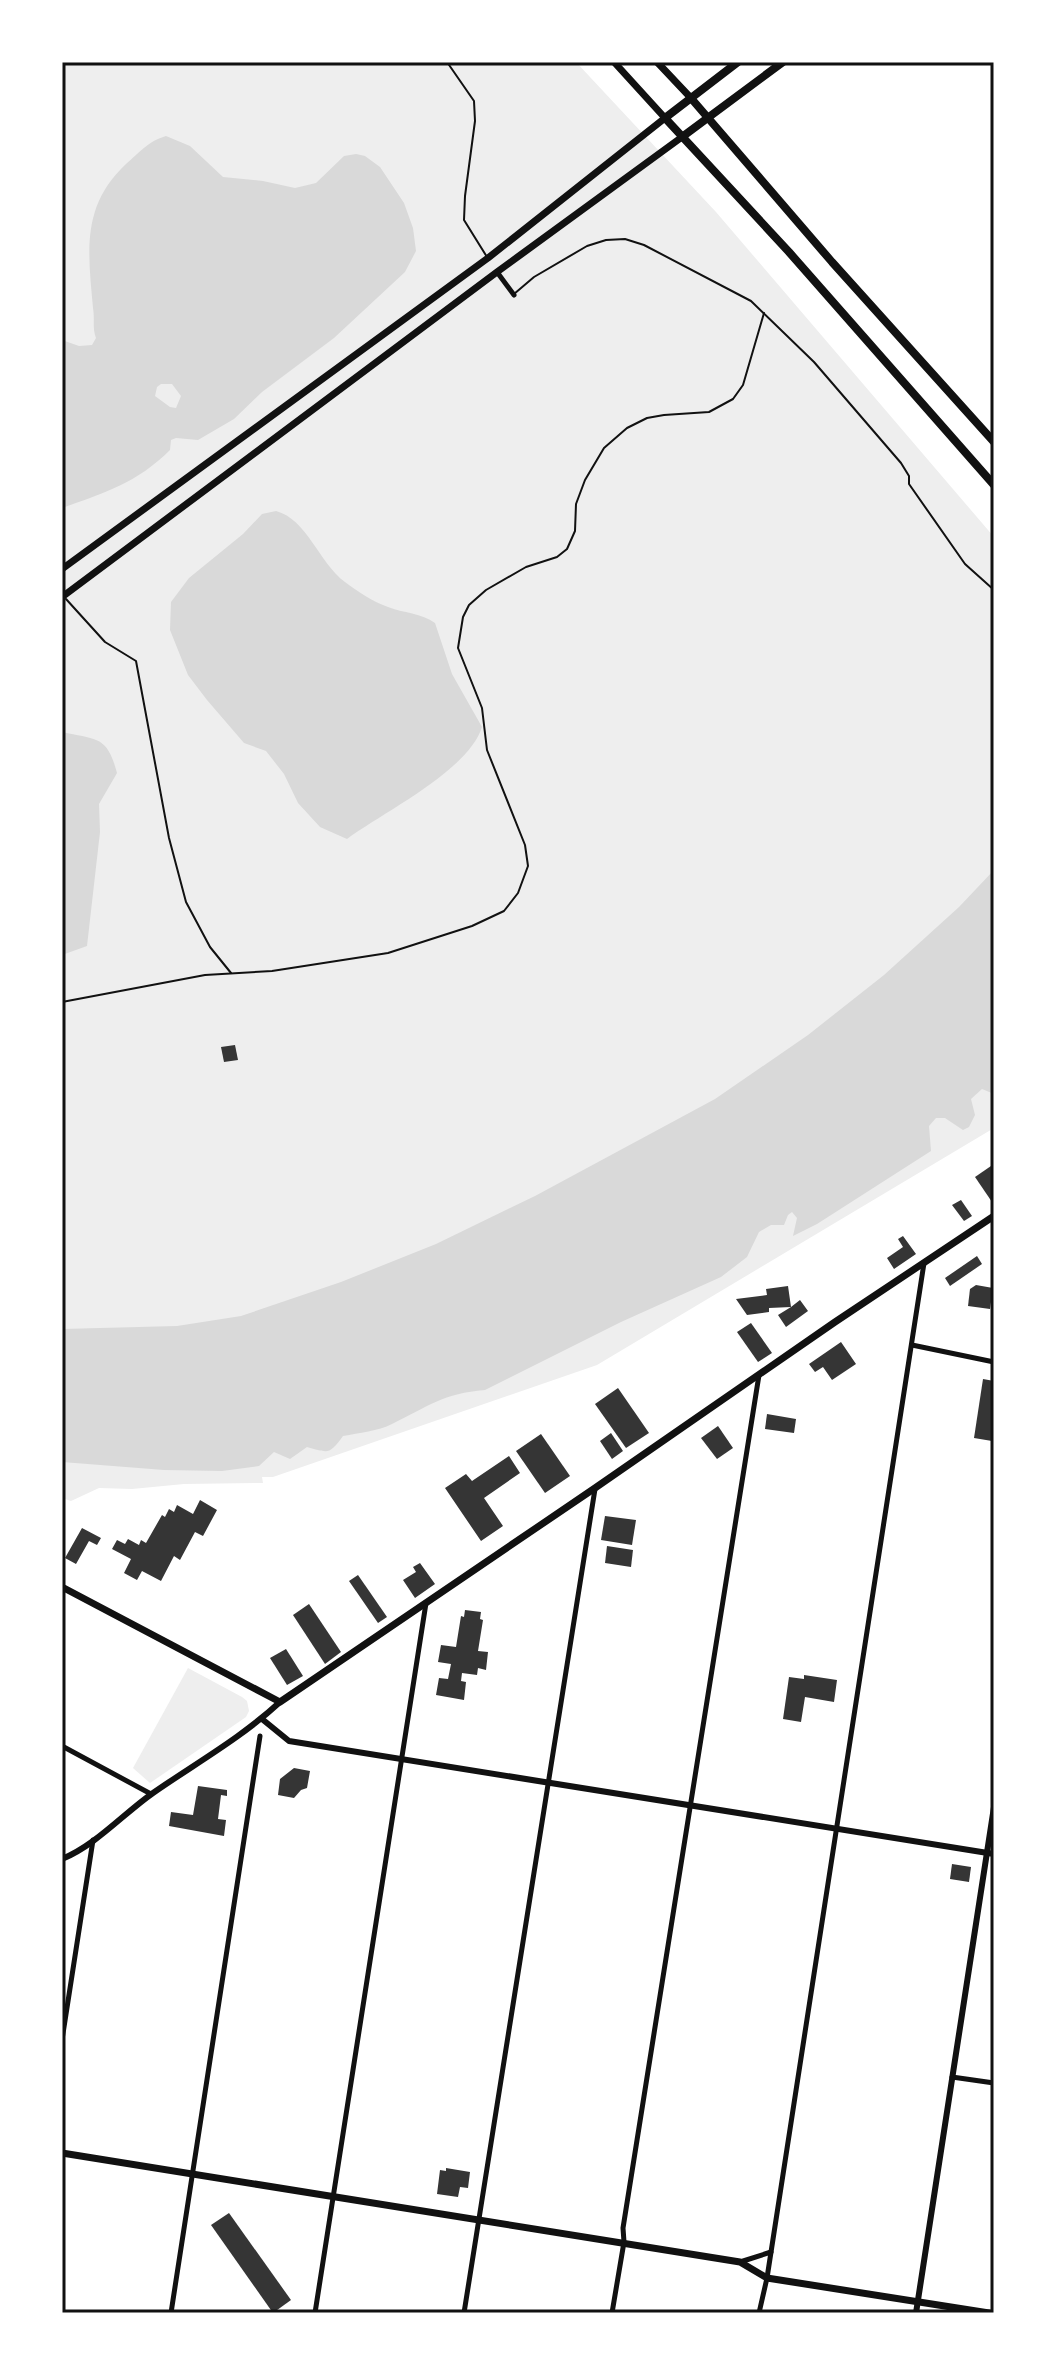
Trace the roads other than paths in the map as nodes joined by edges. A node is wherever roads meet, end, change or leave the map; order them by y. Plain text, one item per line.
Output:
1 (447, 62) edge
2 (614, 62) edge
3 (657, 62) edge
4 (738, 62) edge
5 (783, 62) edge
6 (690, 97) junction
7 (665, 118) junction
8 (708, 118) junction
9 (682, 137) junction
10 (488, 258) junction
11 (497, 272) junction
12 (514, 295) joint
13 (764, 313) junction
14 (994, 442) edge
15 (994, 485) edge
16 (62, 569) edge
17 (994, 590) edge
18 (63, 596) edge
19 (232, 974) junction
20 (62, 1002) edge
21 (994, 1216) edge
22 (924, 1263) junction
23 (912, 1345) junction
24 (994, 1362) edge
25 (759, 1374) junction
26 (595, 1488) junction
27 (62, 1587) edge
28 (426, 1602) junction
29 (280, 1702) junction
30 (262, 1719) junction
31 (260, 1736) dead end
32 (62, 1746) edge
33 (402, 1759) junction
34 (549, 1783) junction
35 (151, 1794) junction
36 (690, 1805) junction
37 (994, 1807) edge
38 (837, 1829) junction
39 (93, 1840) junction
40 (991, 1853) edge
41 (62, 1859) edge
42 (64, 2020) edge
43 (62, 2040) edge
44 (952, 2077) junction
45 (994, 2083) edge
46 (62, 2153) edge
47 (193, 2173) junction
48 (333, 2196) junction
49 (480, 2218) junction
50 (624, 2242) junction
51 (771, 2252) junction
52 (740, 2262) junction
53 (767, 2278) junction
54 (918, 2302) junction
55 (171, 2313) edge
56 (315, 2313) edge
57 (464, 2313) edge
58 (612, 2313) edge
59 (759, 2313) edge
60 (916, 2313) edge
61 (989, 2313) edge

1 - 10 lane
2 - 7 main road
3 - 6 main road
4 - 6 highway
5 - 8 highway
6 - 7 highway
6 - 8 highway
7 - 9 highway
7 - 10 main road
8 - 9 highway
8 - 14 highway
9 - 11 main road
9 - 15 highway
10 - 16 main road
11 - 12 street
11 - 18 main road
12 - 13 lane
13 - 17 lane
13 - 19 lane
18 - 19 lane
19 - 20 lane
21 - 22 main road
22 - 23 street
22 - 25 main road
23 - 24 street
23 - 38 street
25 - 26 main road
25 - 36 street
26 - 28 main road
26 - 34 street
27 - 29 main road
28 - 29 main road
28 - 33 street
29 - 30 street
30 - 33 street
30 - 35 street
31 - 47 street
32 - 35 street
33 - 34 street
33 - 48 street
34 - 36 street
34 - 49 street
35 - 39 street
36 - 38 street
36 - 50 street
37 - 40 street
38 - 40 street
38 - 51 street
39 - 41 street
39 - 42 street
40 - 44 street
42 - 43 street
44 - 45 street
44 - 54 street
46 - 47 main road
47 - 48 main road
47 - 55 street
48 - 49 main road
48 - 56 street
49 - 50 main road
49 - 57 street
50 - 52 main road
50 - 58 street
51 - 52 street
51 - 53 street
52 - 53 main road
53 - 54 main road
53 - 59 street
54 - 60 street
54 - 61 main road

